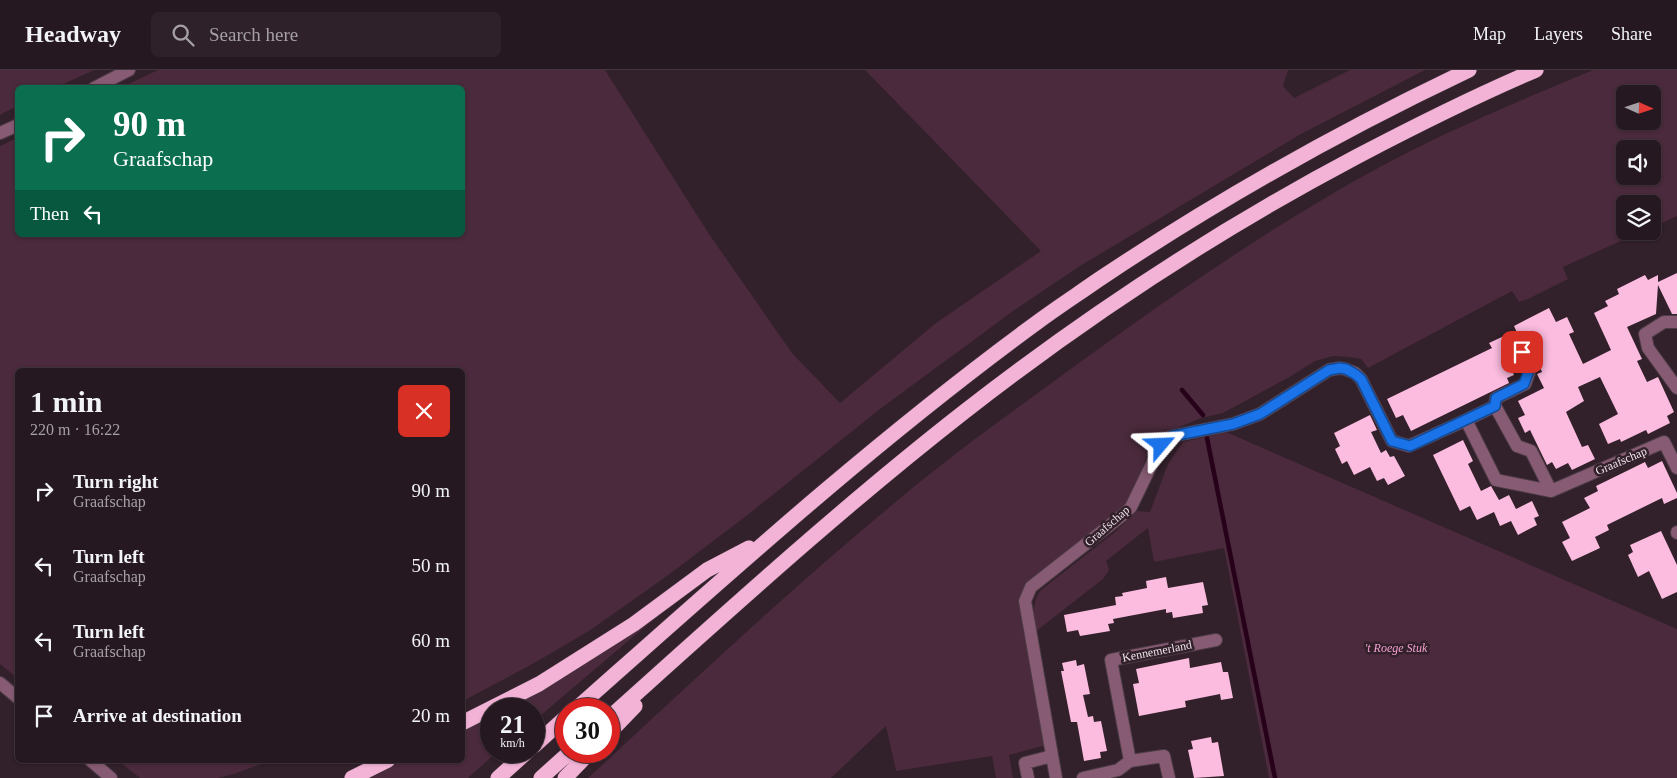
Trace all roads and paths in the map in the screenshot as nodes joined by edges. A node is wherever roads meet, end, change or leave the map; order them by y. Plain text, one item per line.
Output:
1 (129, 70) edge
2 (1469, 70) edge
3 (1536, 70) edge
4 (100, 85) edge
5 (15, 126) edge
6 (0, 134) edge
7 (1677, 322) edge
8 (1522, 352) dead end
9 (1677, 388) edge
10 (1495, 406) junction
11 (1466, 420) junction
12 (1677, 468) edge
13 (1551, 491) junction
14 (771, 536) junction
15 (726, 614) junction
16 (1216, 640) dead end
17 (0, 682) edge
18 (15, 695) edge
19 (588, 698) edge
20 (620, 708) edge
21 (465, 721) edge
22 (620, 722) edge
23 (555, 727) edge
24 (545, 736) edge
25 (1052, 756) junction
26 (1130, 761) junction
27 (94, 763) edge
28 (382, 763) edge
29 (515, 763) edge
30 (558, 763) edge
31 (579, 763) edge
32 (1119, 774) edge
33 (111, 778) edge
34 (352, 778) edge
35 (498, 778) edge
36 (541, 778) edge
37 (565, 778) edge
38 (1028, 778) edge
39 (1056, 778) edge
40 (1083, 778) edge
41 (1169, 778) edge

1 - 4 street
2 - 14 highway
3 - 15 highway
5 - 6 street
7 - 9 street
8 - 10 street, Graafschap
10 - 11 street, Graafschap
10 - 13 street
11 - 13 street
11 - 25 street, Graafschap
12 - 13 street, Graafschap
14 - 19 highway
14 - 21 highway
15 - 20 highway
15 - 22 highway
16 - 26 street, Kennemerland
17 - 18 street
23 - 24 highway
25 - 38 street
25 - 39 street, Graafschap
26 - 32 street
26 - 41 street
27 - 33 street
28 - 34 highway
29 - 35 highway
30 - 36 highway
31 - 37 highway
32 - 40 street

